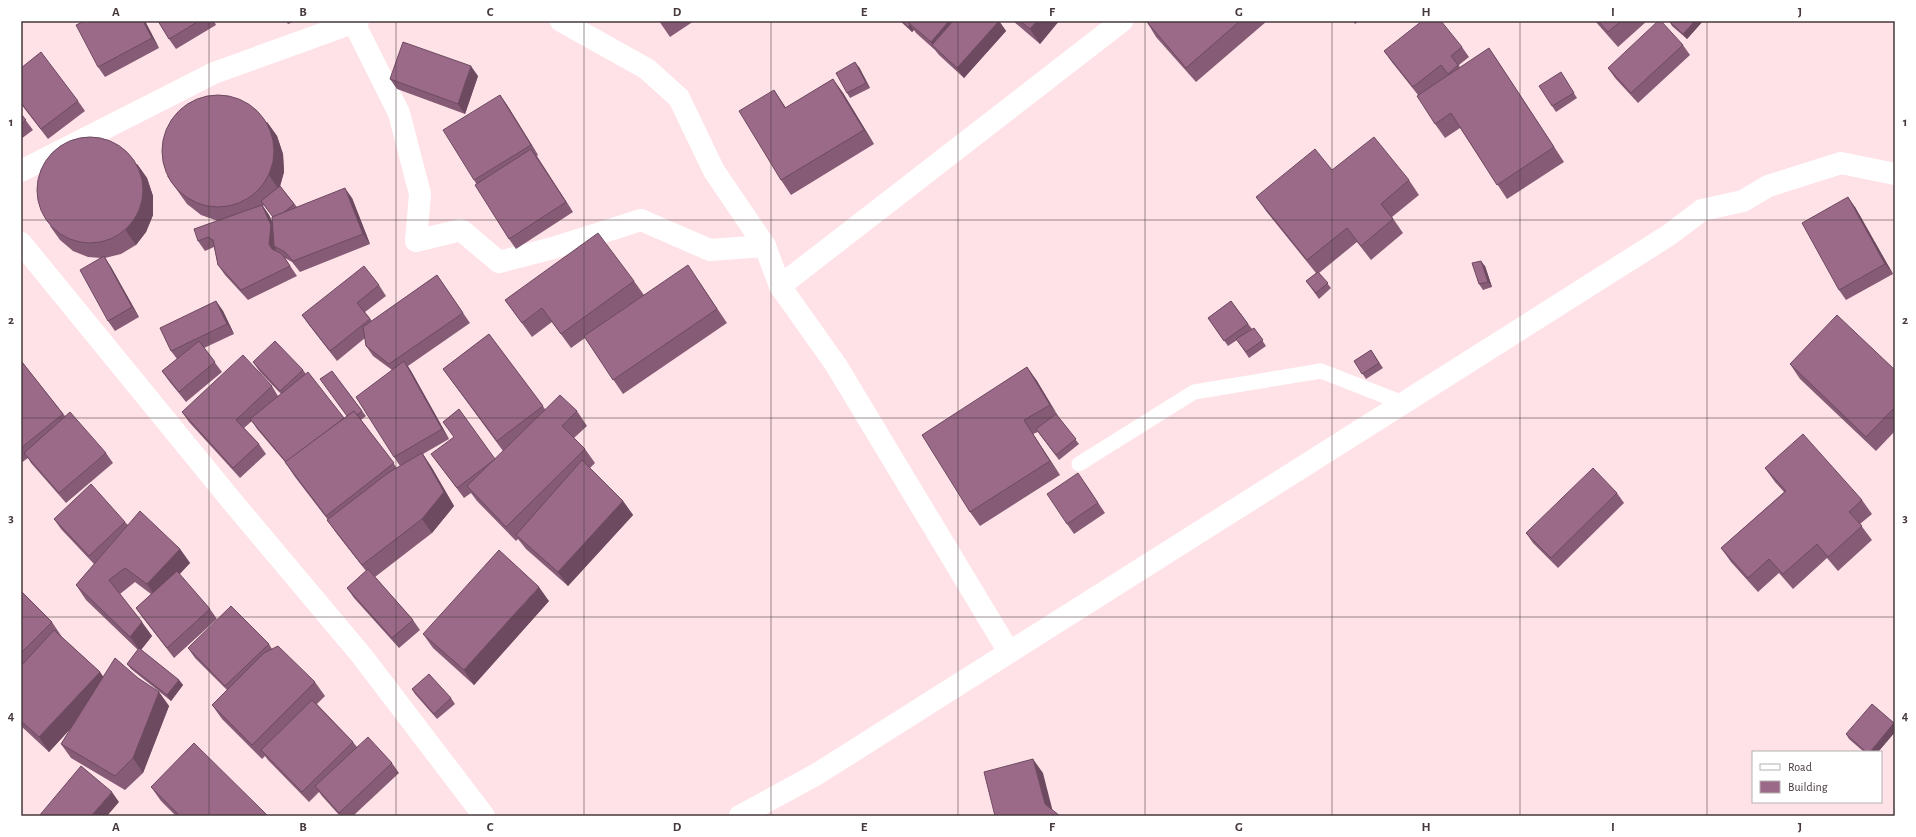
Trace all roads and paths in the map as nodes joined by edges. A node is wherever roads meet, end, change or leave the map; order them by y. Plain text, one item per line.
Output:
1 (561, 21) edge
2 (1122, 21) edge
3 (356, 22) edge
4 (21, 171) edge
5 (1895, 174) edge
6 (21, 243) edge
7 (765, 246) junction
8 (780, 286) junction
9 (1404, 403) junction
10 (1079, 464) dead end
11 (1009, 652) junction
12 (484, 816) edge
13 (740, 816) edge

1 - 7 street
2 - 8 street
3 - 4 street
3 - 7 street
5 - 9 street
6 - 12 street
7 - 8 street
8 - 11 street
9 - 10 lane
9 - 11 street
11 - 13 street

